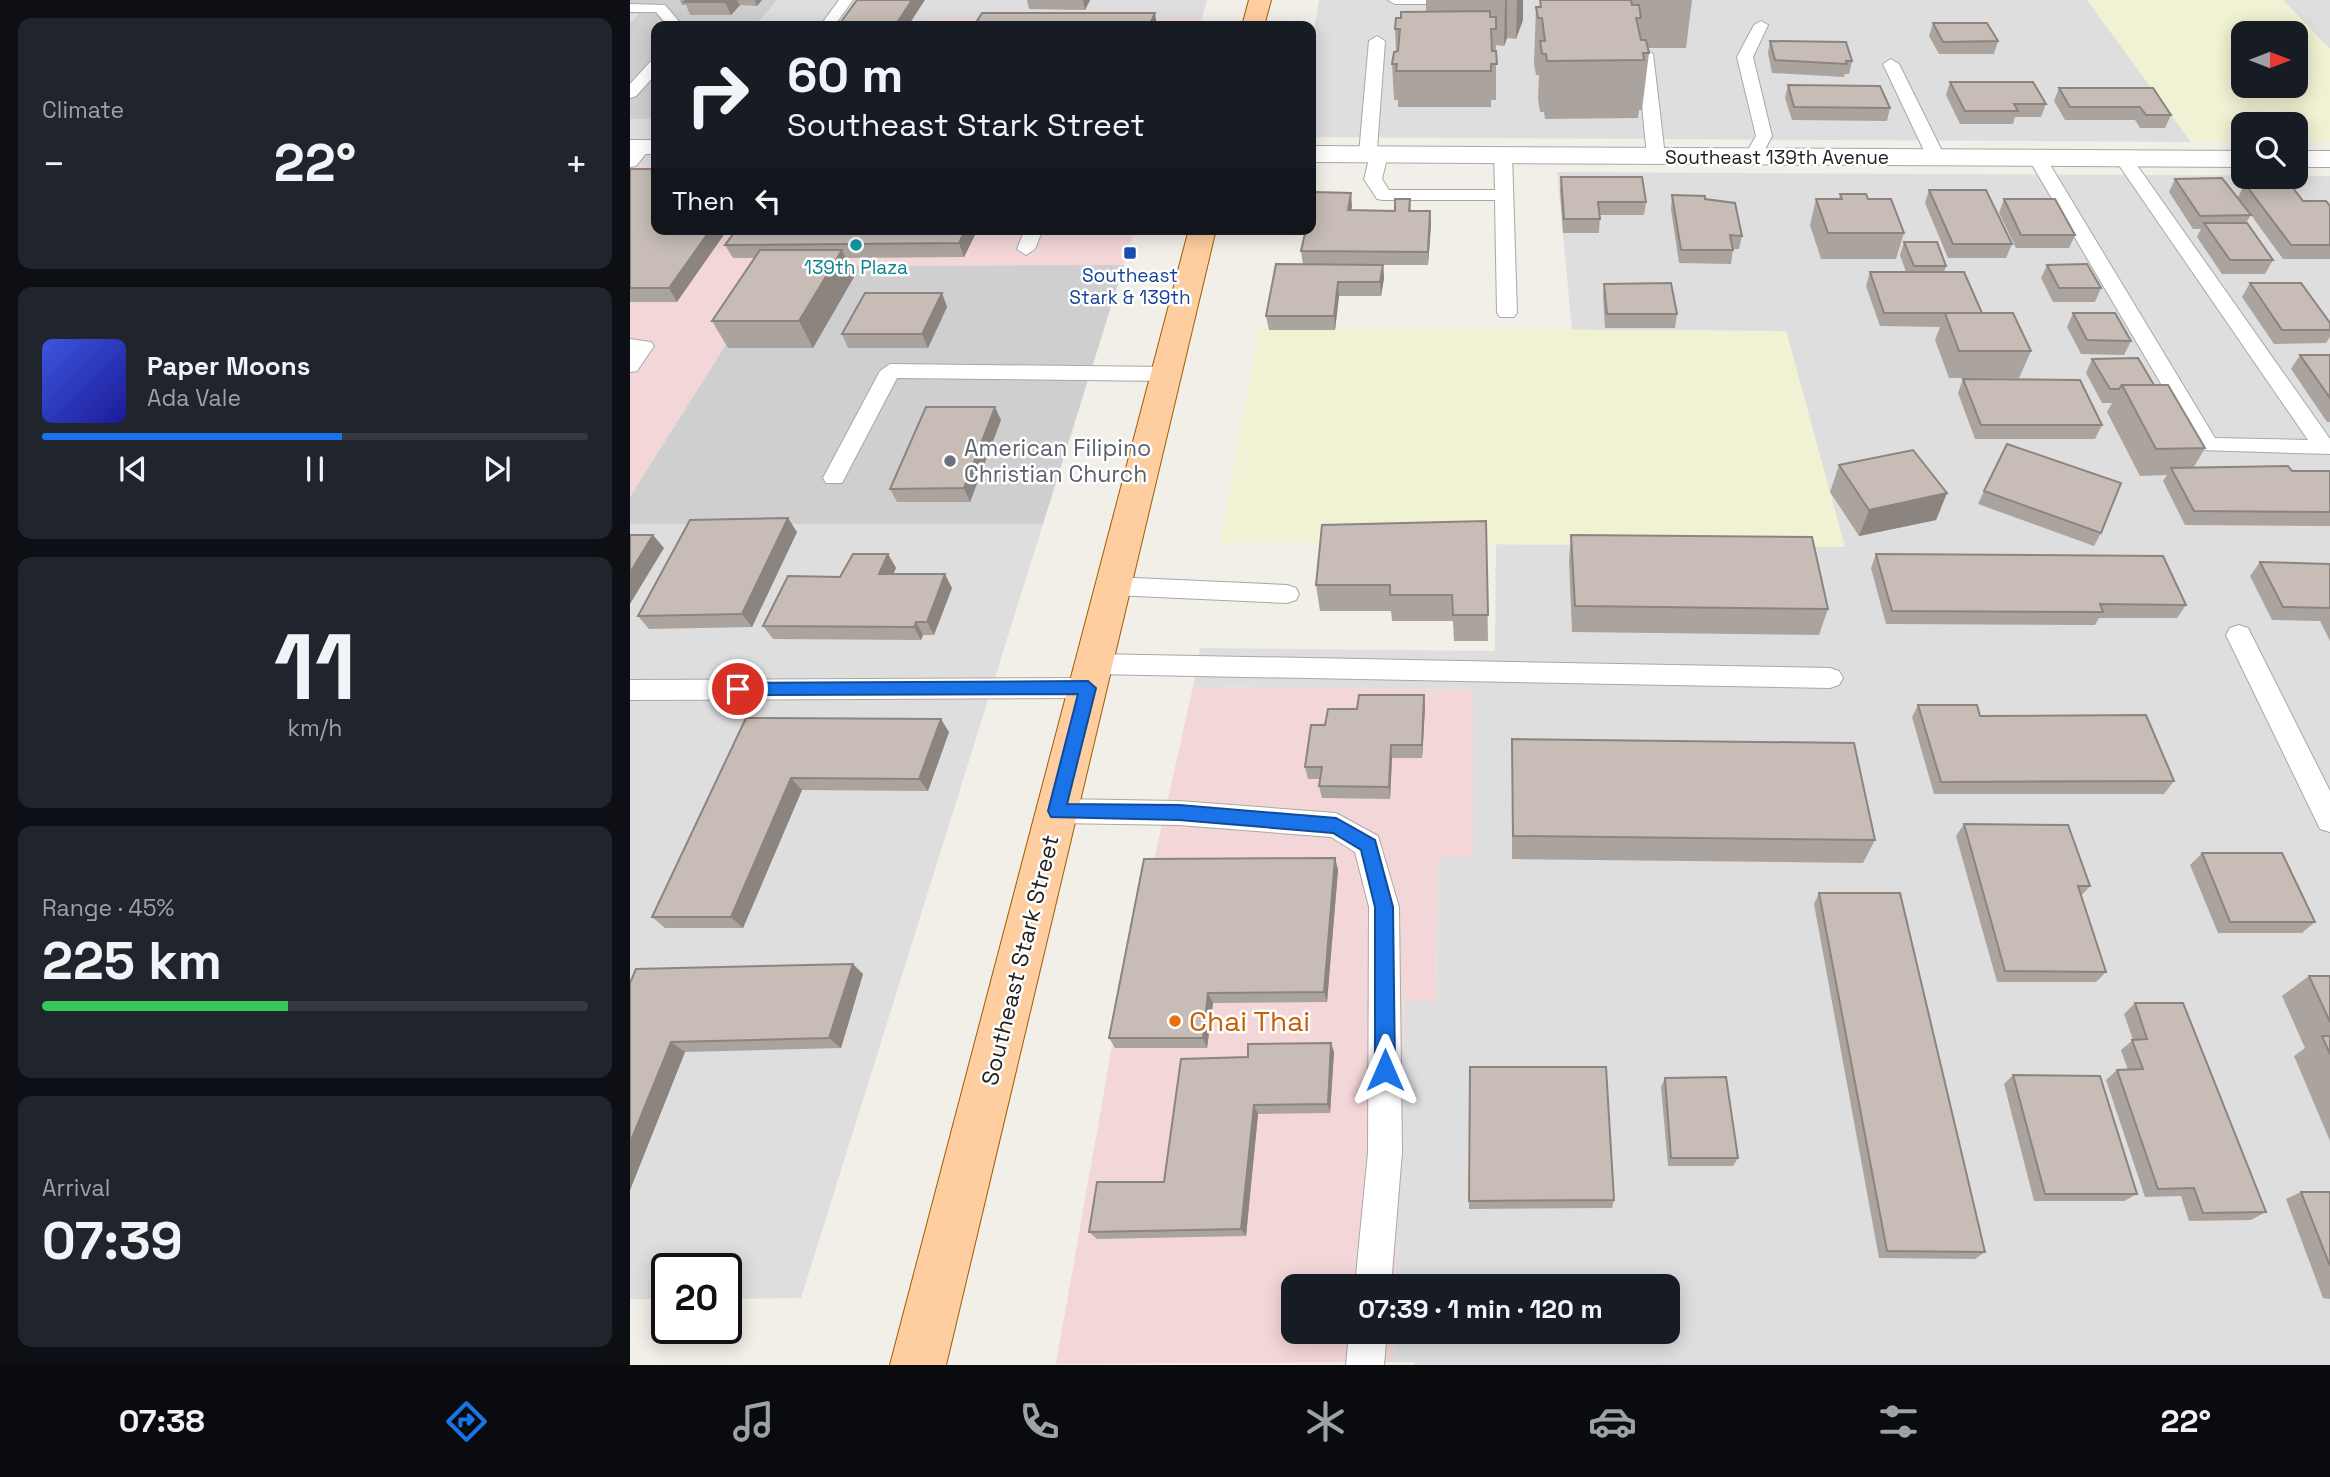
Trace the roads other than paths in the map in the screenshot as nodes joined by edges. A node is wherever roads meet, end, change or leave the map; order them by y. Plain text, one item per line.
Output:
1 (846, 0) edge
2 (1260, 0) edge
3 (1395, 0) edge
4 (1513, 0) edge
5 (630, 8) edge
6 (672, 21) edge
7 (831, 21) edge
8 (1254, 21) edge
9 (1761, 24) dead end
10 (1377, 41) dead end
11 (1645, 54) edge
12 (1891, 64) dead end
13 (651, 70) edge
14 (630, 93) edge
15 (1316, 154) edge
16 (1373, 154) junction
17 (1503, 155) junction
18 (1656, 156) junction
19 (1754, 157) junction
20 (1936, 158) junction
21 (2037, 158) junction
22 (2123, 158) junction
23 (2231, 159) edge
24 (2308, 159) edge
25 (2330, 159) edge
26 (1503, 195) junction
27 (1032, 235) edge
28 (1201, 235) edge
29 (1026, 249) dead end
30 (1507, 313) dead end
31 (630, 345) edge
32 (630, 366) edge
33 (1166, 374) junction
34 (834, 478) dead end
35 (1113, 586) junction
36 (1287, 594) dead end
37 (2239, 635) dead end
38 (1091, 676) junction
39 (1830, 678) dead end
40 (630, 690) edge
41 (1057, 811) junction
42 (2330, 820) edge
43 (1374, 1274) edge
44 (1367, 1344) edge
45 (918, 1365) edge
46 (1365, 1365) edge

1 - 7 lane
2 - 8 main road
3 - 4 lane
5 - 6 lane
9 - 19 lane
10 - 16 lane
11 - 18 lane
12 - 20 lane
13 - 14 lane
15 - 16 street, Southeast 139th Avenue
16 - 17 street, Southeast 139th Avenue
16 - 26 lane
17 - 18 street, Southeast 139th Avenue
17 - 26 lane
18 - 19 street, Southeast 139th Avenue
19 - 20 street, Southeast 139th Avenue
20 - 21 street, Southeast 139th Avenue
21 - 22 street, Southeast 139th Avenue
21 - 22 lane
22 - 23 street, Southeast 139th Avenue
24 - 25 street
26 - 30 lane
27 - 29 lane
28 - 33 main road, Southeast Stark Street
31 - 32 lane
33 - 34 lane
33 - 35 main road, Southeast Stark Street
35 - 36 lane
35 - 38 main road, Southeast Stark Street
37 - 42 lane
38 - 39 lane
38 - 40 lane
38 - 41 main road, Southeast Stark Street
41 - 43 lane
41 - 45 main road, Southeast Stark Street
44 - 46 lane

